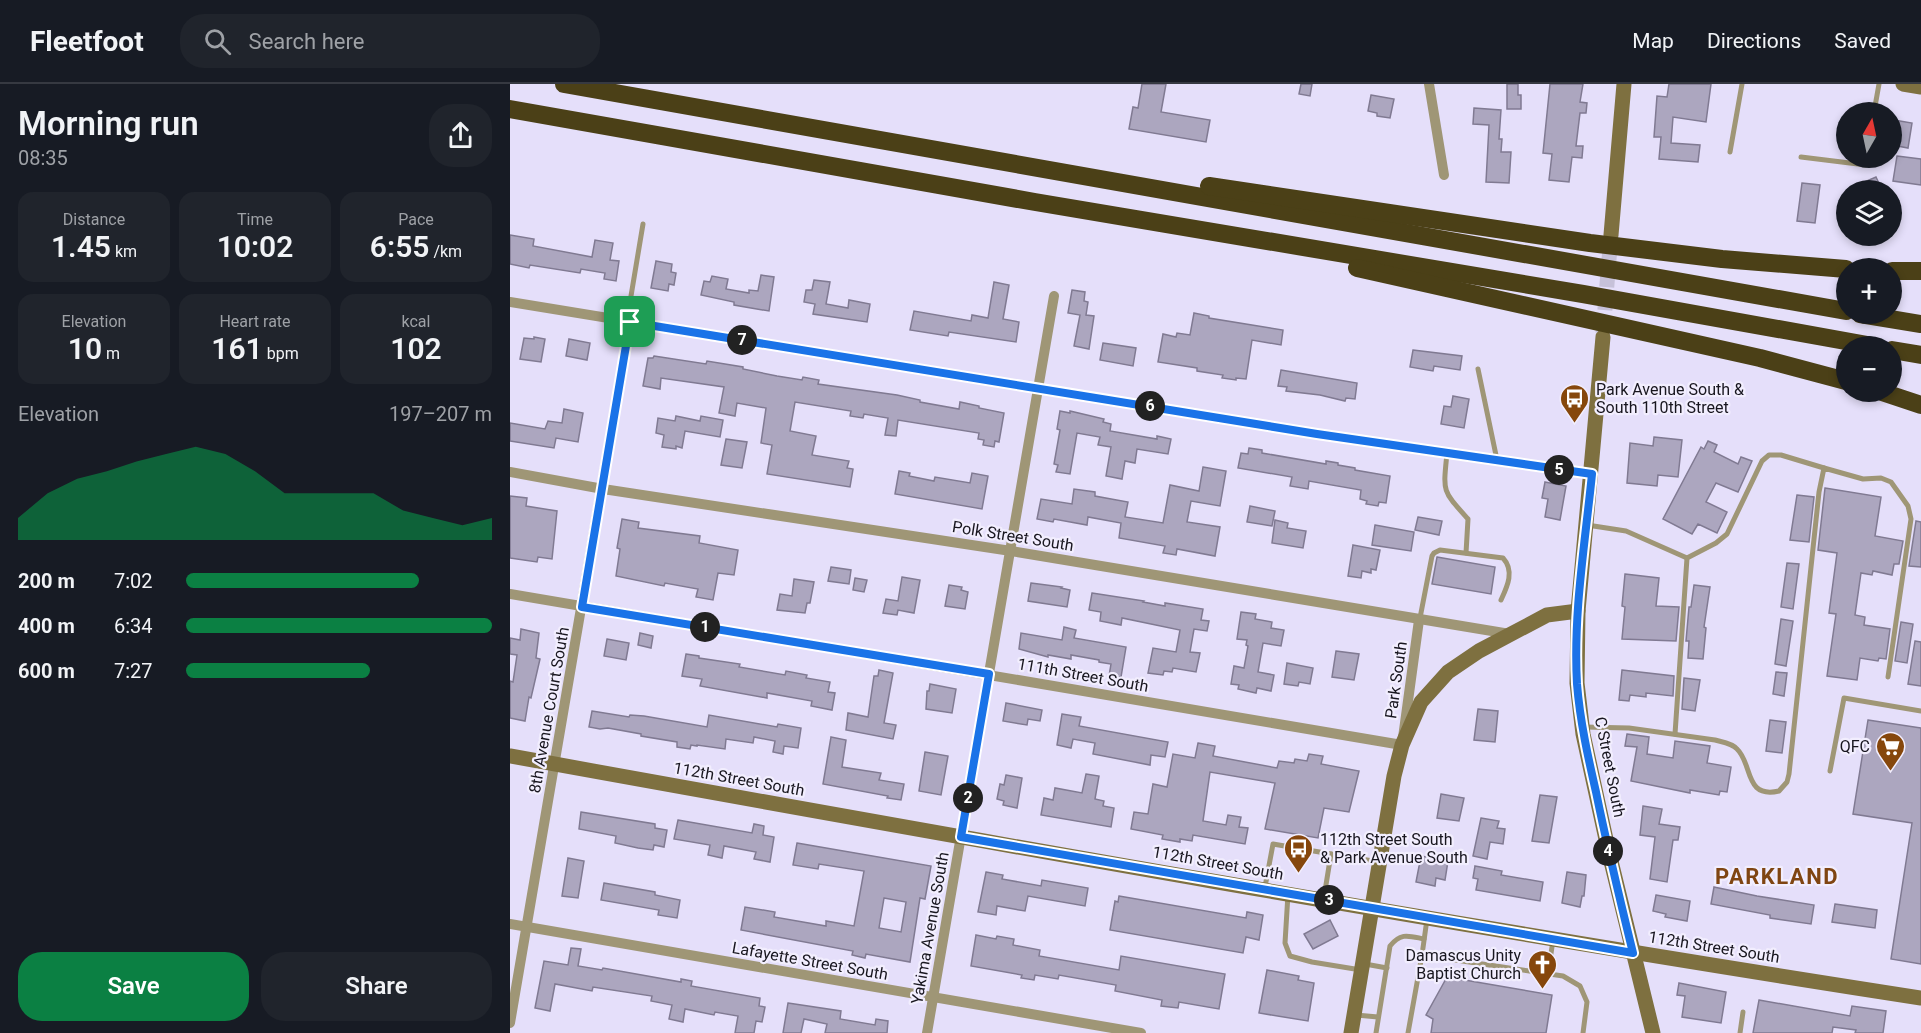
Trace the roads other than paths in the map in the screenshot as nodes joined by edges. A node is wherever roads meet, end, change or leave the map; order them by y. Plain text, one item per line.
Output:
1 (564, 84) edge
2 (1429, 84) edge
3 (1624, 84) edge
4 (1742, 84) edge
5 (1879, 84) edge
6 (1903, 84) edge
7 (1921, 87) edge
8 (1876, 102) edge
9 (510, 109) edge
10 (1730, 152) dead end
11 (1801, 157) dead end
12 (1836, 161) edge
13 (1040, 167) junction
14 (1444, 175) dead end
15 (1035, 202) junction
16 (643, 224) dead end
17 (1611, 235) tunnel mouth
18 (1836, 268) edge
19 (1902, 271) edge
20 (1921, 272) edge
21 (1054, 296) dead end
22 (510, 302) edge
23 (1836, 309) edge
24 (1902, 321) edge
25 (630, 322) junction
26 (1921, 324) edge
27 (1603, 337) tunnel mouth
28 (1836, 339) edge
29 (1902, 352) edge
30 (1921, 355) edge
31 (1478, 369) dead end
32 (1836, 378) edge
33 (1038, 387) junction
34 (1902, 399) edge
35 (1921, 405) edge
36 (1447, 453) junction
37 (1498, 461) junction
38 (1824, 468) junction
39 (510, 472) edge
40 (1592, 474) junction
41 (603, 489) junction
42 (1587, 525) junction
43 (1011, 550) junction
44 (1466, 553) junction
45 (1687, 558) junction
46 (510, 594) edge
47 (1500, 600) dead end
48 (582, 607) junction
49 (1578, 611) junction
50 (1419, 620) junction
51 (1510, 634) junction
52 (989, 674) junction
53 (1888, 677) dead end
54 (1921, 711) edge
55 (1582, 728) junction
56 (1675, 734) junction
57 (1402, 744) junction
58 (510, 756) edge
59 (555, 764) junction
60 (1830, 771) dead end
61 (961, 837) junction
62 (1331, 854) junction
63 (1380, 862) junction
64 (1265, 889) junction
65 (1288, 893) junction
66 (1324, 899) junction
67 (1373, 908) junction
68 (1428, 917) junction
69 (510, 924) edge
70 (527, 927) junction
71 (1424, 939) junction
72 (1553, 939) junction
73 (1633, 953) junction
74 (1422, 954) junction
75 (1363, 967) junction
76 (1387, 968) junction
77 (1548, 974) junction
78 (933, 997) junction
79 (1921, 998) edge
80 (1743, 1012) dead end
81 (1355, 1015) junction
82 (1378, 1017) junction
83 (510, 1023) edge
84 (927, 1033) edge
85 (1141, 1033) edge
86 (1352, 1033) edge
87 (1376, 1033) edge
88 (1408, 1033) edge
89 (1583, 1033) edge
90 (1653, 1033) edge
91 (1740, 1033) edge

1 - 13 highway
2 - 14 street
3 - 17 main road
4 - 10 lane
5 - 8 lane
6 - 7 main road
9 - 15 highway
11 - 12 lane
13 - 18 highway
13 - 23 highway
15 - 28 highway
15 - 32 highway
16 - 25 lane, 8th Avenue Court South
19 - 20 highway
21 - 33 street, Yakima Avenue South
22 - 25 street
24 - 26 highway
25 - 33 street
25 - 41 street, 8th Avenue Court South
27 - 40 main road, C Street South
29 - 30 highway
31 - 37 lane
33 - 36 street
33 - 43 street, Yakima Avenue South
34 - 35 highway
36 - 37 street
36 - 44 lane
37 - 40 street
38 - 45 lane
38 - 53 lane
38 - 56 lane
39 - 41 street, Polk Street South
40 - 42 main road, C Street South
41 - 43 street, Polk Street South
41 - 48 street, 8th Avenue Court South
42 - 45 lane
42 - 49 main road, C Street South
43 - 50 street, Polk Street South
43 - 52 street, Yakima Avenue South
44 - 47 lane
44 - 50 lane
45 - 56 lane
46 - 48 street, 111th Street South
48 - 52 street, 111th Street South
48 - 59 street, 8th Avenue Court South
49 - 51 main road
49 - 55 main road, C Street South
50 - 51 street, Polk Street South
50 - 57 street, Park South
51 - 57 main road
52 - 57 street, 111th Street South
52 - 61 street, Yakima Avenue South
54 - 60 lane
55 - 56 lane
55 - 73 main road, C Street South
57 - 63 main road
58 - 59 main road, 112th Street South
59 - 61 main road, 112th Street South
59 - 70 street, 8th Avenue Court South
61 - 64 main road, 112th Street South
61 - 78 street, Yakima Avenue South
62 - 63 lane
62 - 64 lane
62 - 66 lane
63 - 67 main road
64 - 65 main road, 112th Street South
65 - 66 main road, 112th Street South
65 - 75 lane
66 - 67 main road, 112th Street South
67 - 68 main road, 112th Street South
67 - 75 main road
68 - 71 lane
68 - 72 main road, 112th Street South
69 - 70 street, Lafayette Street South
70 - 78 street, Lafayette Street South
70 - 83 street, 8th Avenue Court South
71 - 74 lane
71 - 76 lane
72 - 73 main road, 112th Street South
72 - 77 lane
73 - 79 main road, 112th Street South
73 - 90 main road, C Street South
74 - 77 lane
74 - 88 lane
75 - 76 lane
75 - 81 main road
76 - 82 lane
77 - 89 lane
78 - 84 street, Yakima Avenue South
78 - 85 street, Lafayette Street South
80 - 91 lane
81 - 82 lane
81 - 86 main road
82 - 87 lane

